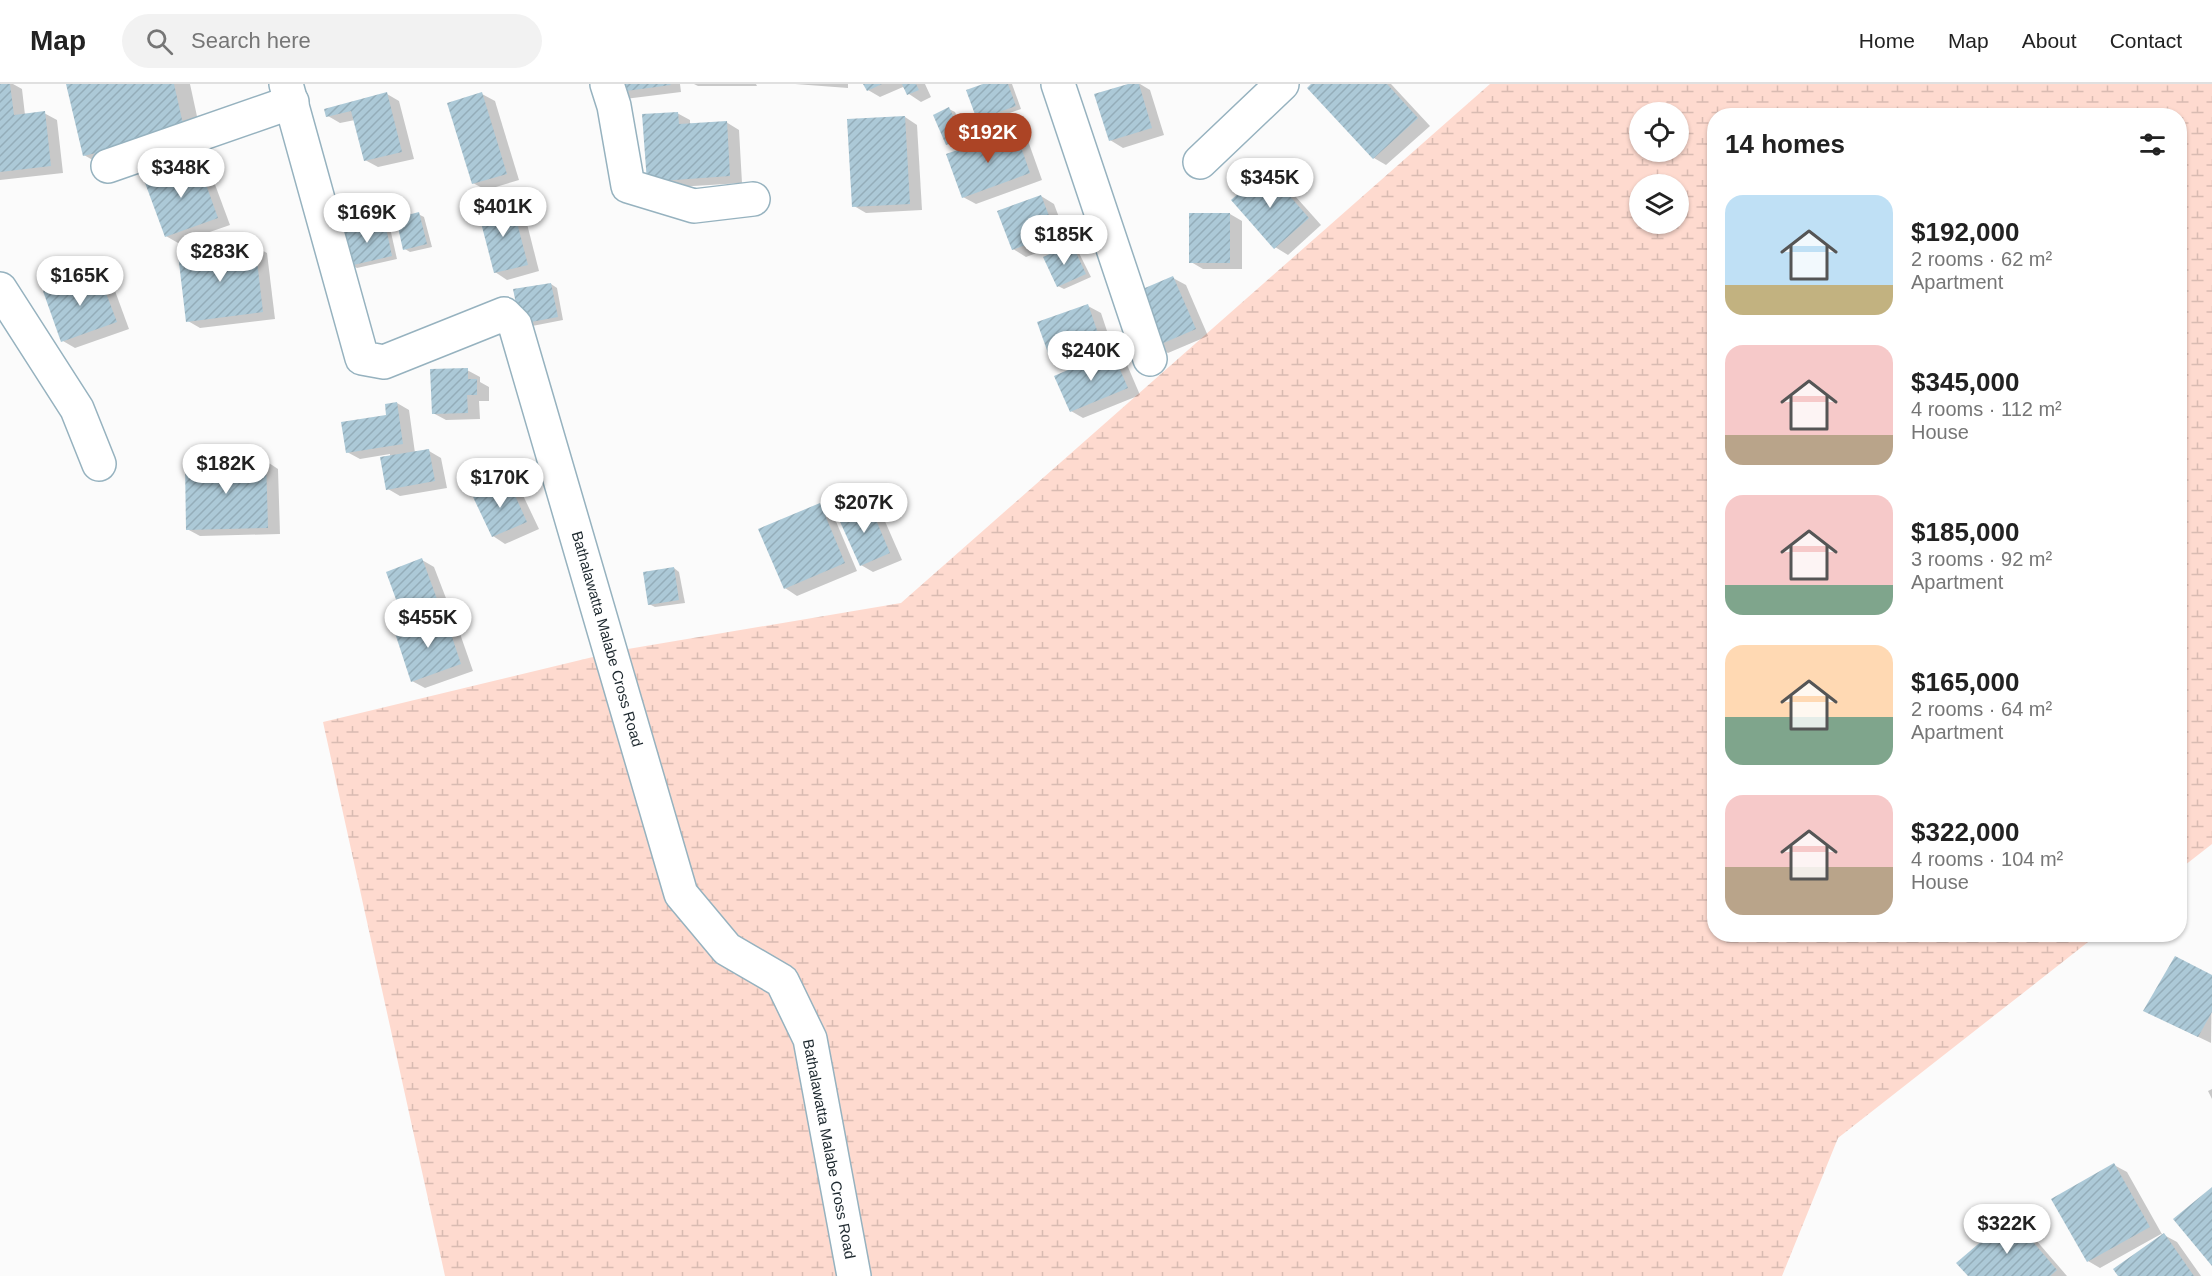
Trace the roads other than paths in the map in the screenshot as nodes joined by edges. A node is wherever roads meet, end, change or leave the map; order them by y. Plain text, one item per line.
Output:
1 (608, 84) edge
2 (1058, 84) edge
3 (1282, 84) edge
4 (289, 93) edge
5 (1200, 162) dead end
6 (108, 165) dead end
7 (753, 199) dead end
8 (0, 289) edge
9 (1150, 359) dead end
10 (99, 464) dead end
11 (854, 1276) edge

1 - 7 street
2 - 9 street
3 - 5 street
4 - 6 street
4 - 11 street, Bathalawatta Malabe Cross Road
8 - 10 street

